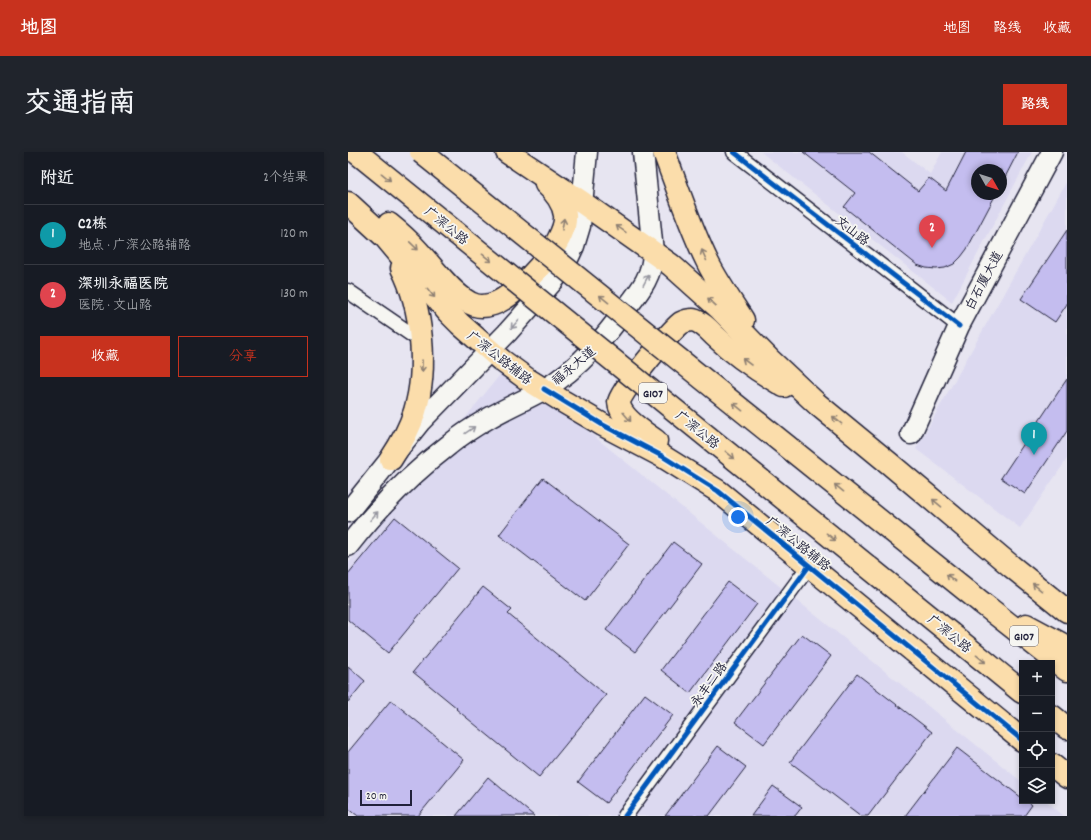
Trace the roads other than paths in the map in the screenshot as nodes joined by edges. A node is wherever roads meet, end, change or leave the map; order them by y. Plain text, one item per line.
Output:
1 (356, 152) edge
2 (421, 152) edge
3 (587, 152) edge
4 (642, 152) edge
5 (664, 152) edge
6 (734, 152) edge
7 (1052, 152) edge
8 (509, 154) edge
9 (348, 202) edge
10 (583, 203) junction
11 (385, 237) junction
12 (653, 252) junction
13 (348, 291) edge
14 (959, 326) junction
15 (421, 341) junction
16 (490, 351) junction
17 (769, 359) junction
18 (544, 389) junction
19 (817, 404) junction
20 (911, 434) dead end
21 (391, 459) junction
22 (718, 490) junction
23 (348, 512) edge
24 (348, 546) edge
25 (809, 566) junction
26 (982, 602) junction
27 (1067, 611) edge
28 (1067, 647) edge
29 (1067, 670) edge
30 (1019, 690) edge
31 (1055, 718) edge
32 (1067, 728) edge
33 (1019, 738) edge
34 (1055, 767) edge
35 (1067, 777) edge
36 (625, 816) edge

1 -> 30 main road, 广深公路 / G107, bridge
26 -> 2 main road, G107, bridge
3 - 10 main road
4 - 12 main road, 福永大道
17 -> 5 main road
6 - 14 street, 文山路
7 - 14 main road, 白石厦大道
9 -> 8 main road
8 - 10 main road
9 - 11 main road, 广深公路辅路
12 -> 10 main road
10 -> 16 main road
11 - 15 main road
11 -> 16 main road, 广深公路辅路
17 -> 12 main road
18 -> 12 main road, 福永大道
13 - 15 street
14 - 20 main road, 白石厦大道
15 -> 21 main road
16 - 18 main road, 广深公路辅路
16 - 21 main road
17 - 19 main road
18 - 22 main road, 广深公路辅路
24 -> 18 main road, 福永大道
19 -> 22 main road
27 -> 19 main road
21 - 23 main road
22 - 25 main road, 广深公路辅路
25 - 33 main road, 广深公路辅路
25 - 36 street, 永丰二路
26 - 28 main road
26 - 29 main road, G107
31 - 32 main road
34 - 35 main road

